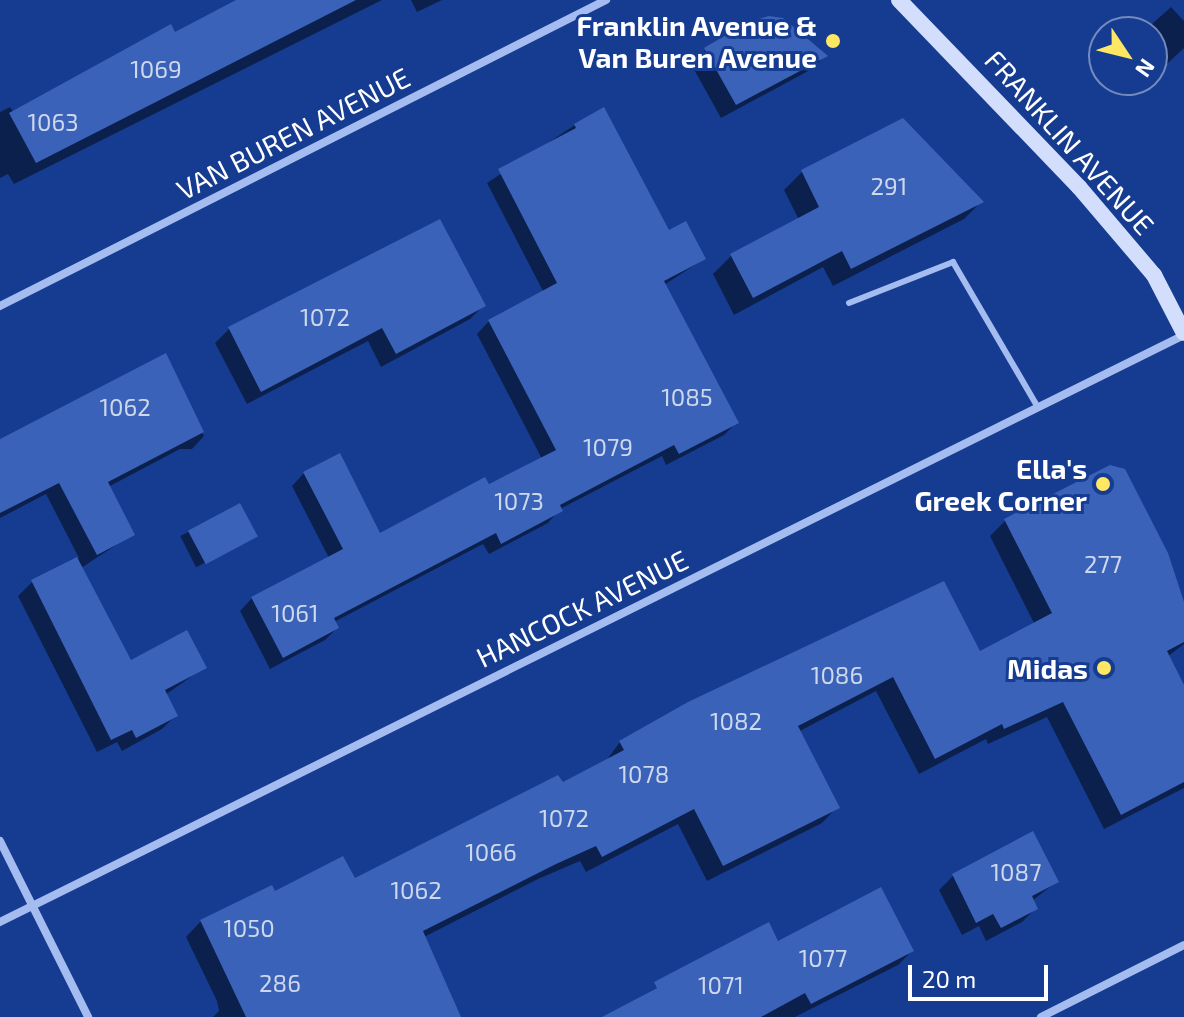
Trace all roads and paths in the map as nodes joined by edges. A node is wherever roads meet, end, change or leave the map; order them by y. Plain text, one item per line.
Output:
1 (606, 0) edge
2 (899, 0) edge
3 (849, 303) dead end
4 (0, 306) edge
5 (1184, 334) edge
6 (1037, 406) junction
7 (0, 841) edge
8 (33, 906) junction
9 (0, 922) edge
10 (1184, 945) edge
11 (88, 1017) edge
12 (1041, 1017) edge

1 - 4 street, VAN BUREN AVENUE
2 - 5 main road, FRANKLIN AVENUE
3 - 6 lane
5 - 6 street, HANCOCK AVENUE
6 - 8 street, HANCOCK AVENUE
7 - 8 street
8 - 9 street, HANCOCK AVENUE
8 - 11 street
10 - 12 street

